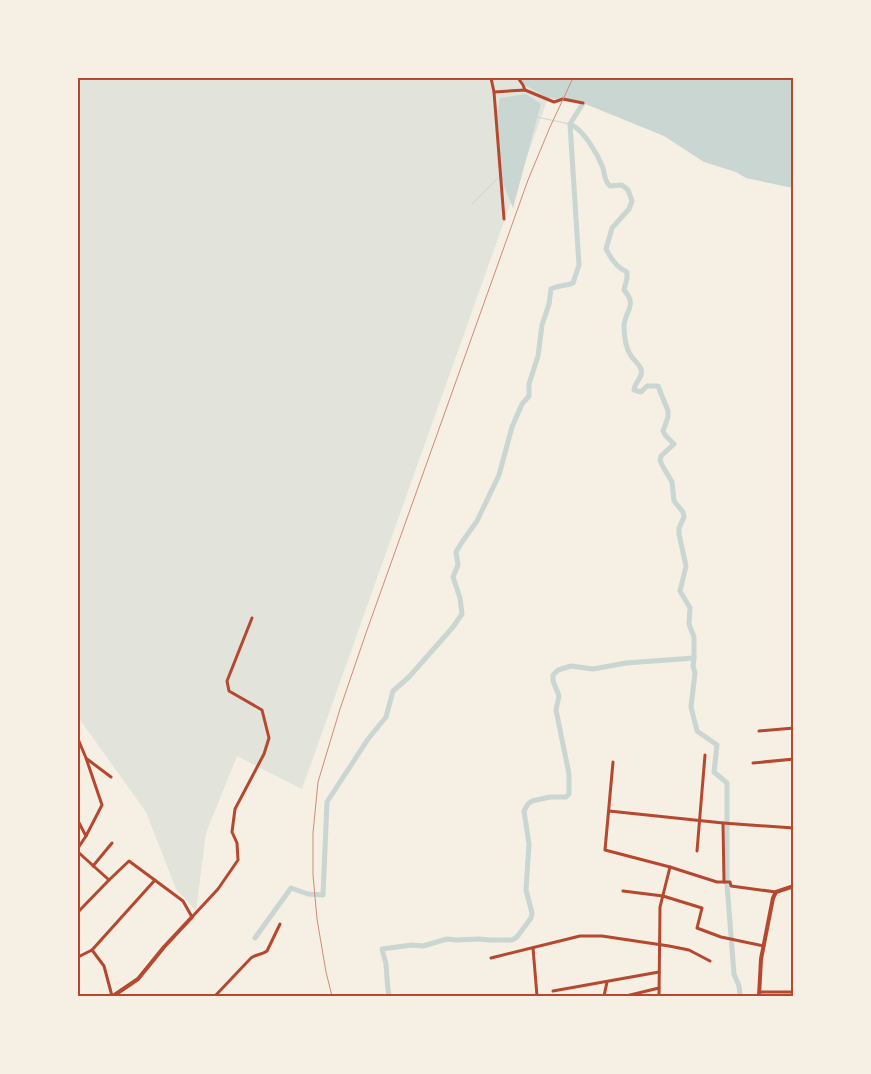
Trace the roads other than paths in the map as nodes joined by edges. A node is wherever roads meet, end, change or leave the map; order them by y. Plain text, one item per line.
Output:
1 (491, 78) edge
2 (518, 78) edge
3 (524, 90) junction
4 (494, 92) junction
5 (583, 103) dead end
6 (504, 219) dead end
7 (252, 618) dead end
8 (794, 728) edge
9 (759, 731) dead end
10 (78, 739) edge
11 (705, 754) dead end
12 (86, 758) junction
13 (794, 759) edge
14 (612, 762) dead end
15 (753, 763) dead end
16 (111, 777) dead end
17 (608, 811) junction
18 (700, 820) junction
19 (78, 821) edge
20 (723, 823) junction
21 (794, 828) edge
22 (86, 836) junction
23 (112, 843) dead end
24 (78, 848) edge
25 (697, 851) dead end
26 (78, 852) edge
27 (93, 866) junction
28 (670, 867) junction
29 (109, 880) junction
30 (155, 880) junction
31 (724, 882) junction
32 (794, 886) edge
33 (623, 891) dead end
34 (776, 892) junction
35 (663, 896) junction
36 (78, 912) edge
37 (192, 917) junction
38 (280, 924) dead end
39 (660, 946) junction
40 (764, 946) junction
41 (532, 948) junction
42 (92, 950) junction
43 (78, 957) edge
44 (491, 958) dead end
45 (710, 960) dead end
46 (659, 972) junction
47 (607, 982) junction
48 (78, 986) edge
49 (659, 988) junction
50 (553, 991) dead end
51 (794, 992) edge
52 (78, 993) edge
53 (759, 994) edge
54 (79, 996) edge
55 (113, 996) edge
56 (215, 996) edge
57 (537, 996) edge
58 (604, 996) edge
59 (626, 996) edge
60 (659, 996) edge

1 - 4 street
2 - 3 street
3 - 4 street
3 - 5 street
4 - 6 street
7 - 37 street
8 - 9 street
10 - 12 street
11 - 18 street
12 - 16 street
12 - 22 street
13 - 15 street
14 - 17 street
17 - 18 street
17 - 28 street
18 - 20 street
18 - 25 street
19 - 22 street
20 - 21 street
20 - 31 street
22 - 24 street
23 - 27 street
26 - 27 street
27 - 29 street
28 - 31 street
28 - 35 street
29 - 30 street
29 - 36 street
30 - 37 street
30 - 42 street
31 - 34 street
32 - 34 street
33 - 35 street
34 - 40 street
35 - 39 street
35 - 40 street
37 - 55 street
38 - 56 street
39 - 41 street
39 - 45 street
39 - 46 street
40 - 53 street
41 - 44 street
41 - 57 street
42 - 43 street
42 - 55 street
46 - 47 street
46 - 49 street
47 - 50 street
47 - 58 street
48 - 52 street
49 - 59 street
49 - 60 street
51 - 53 street
52 - 54 street

